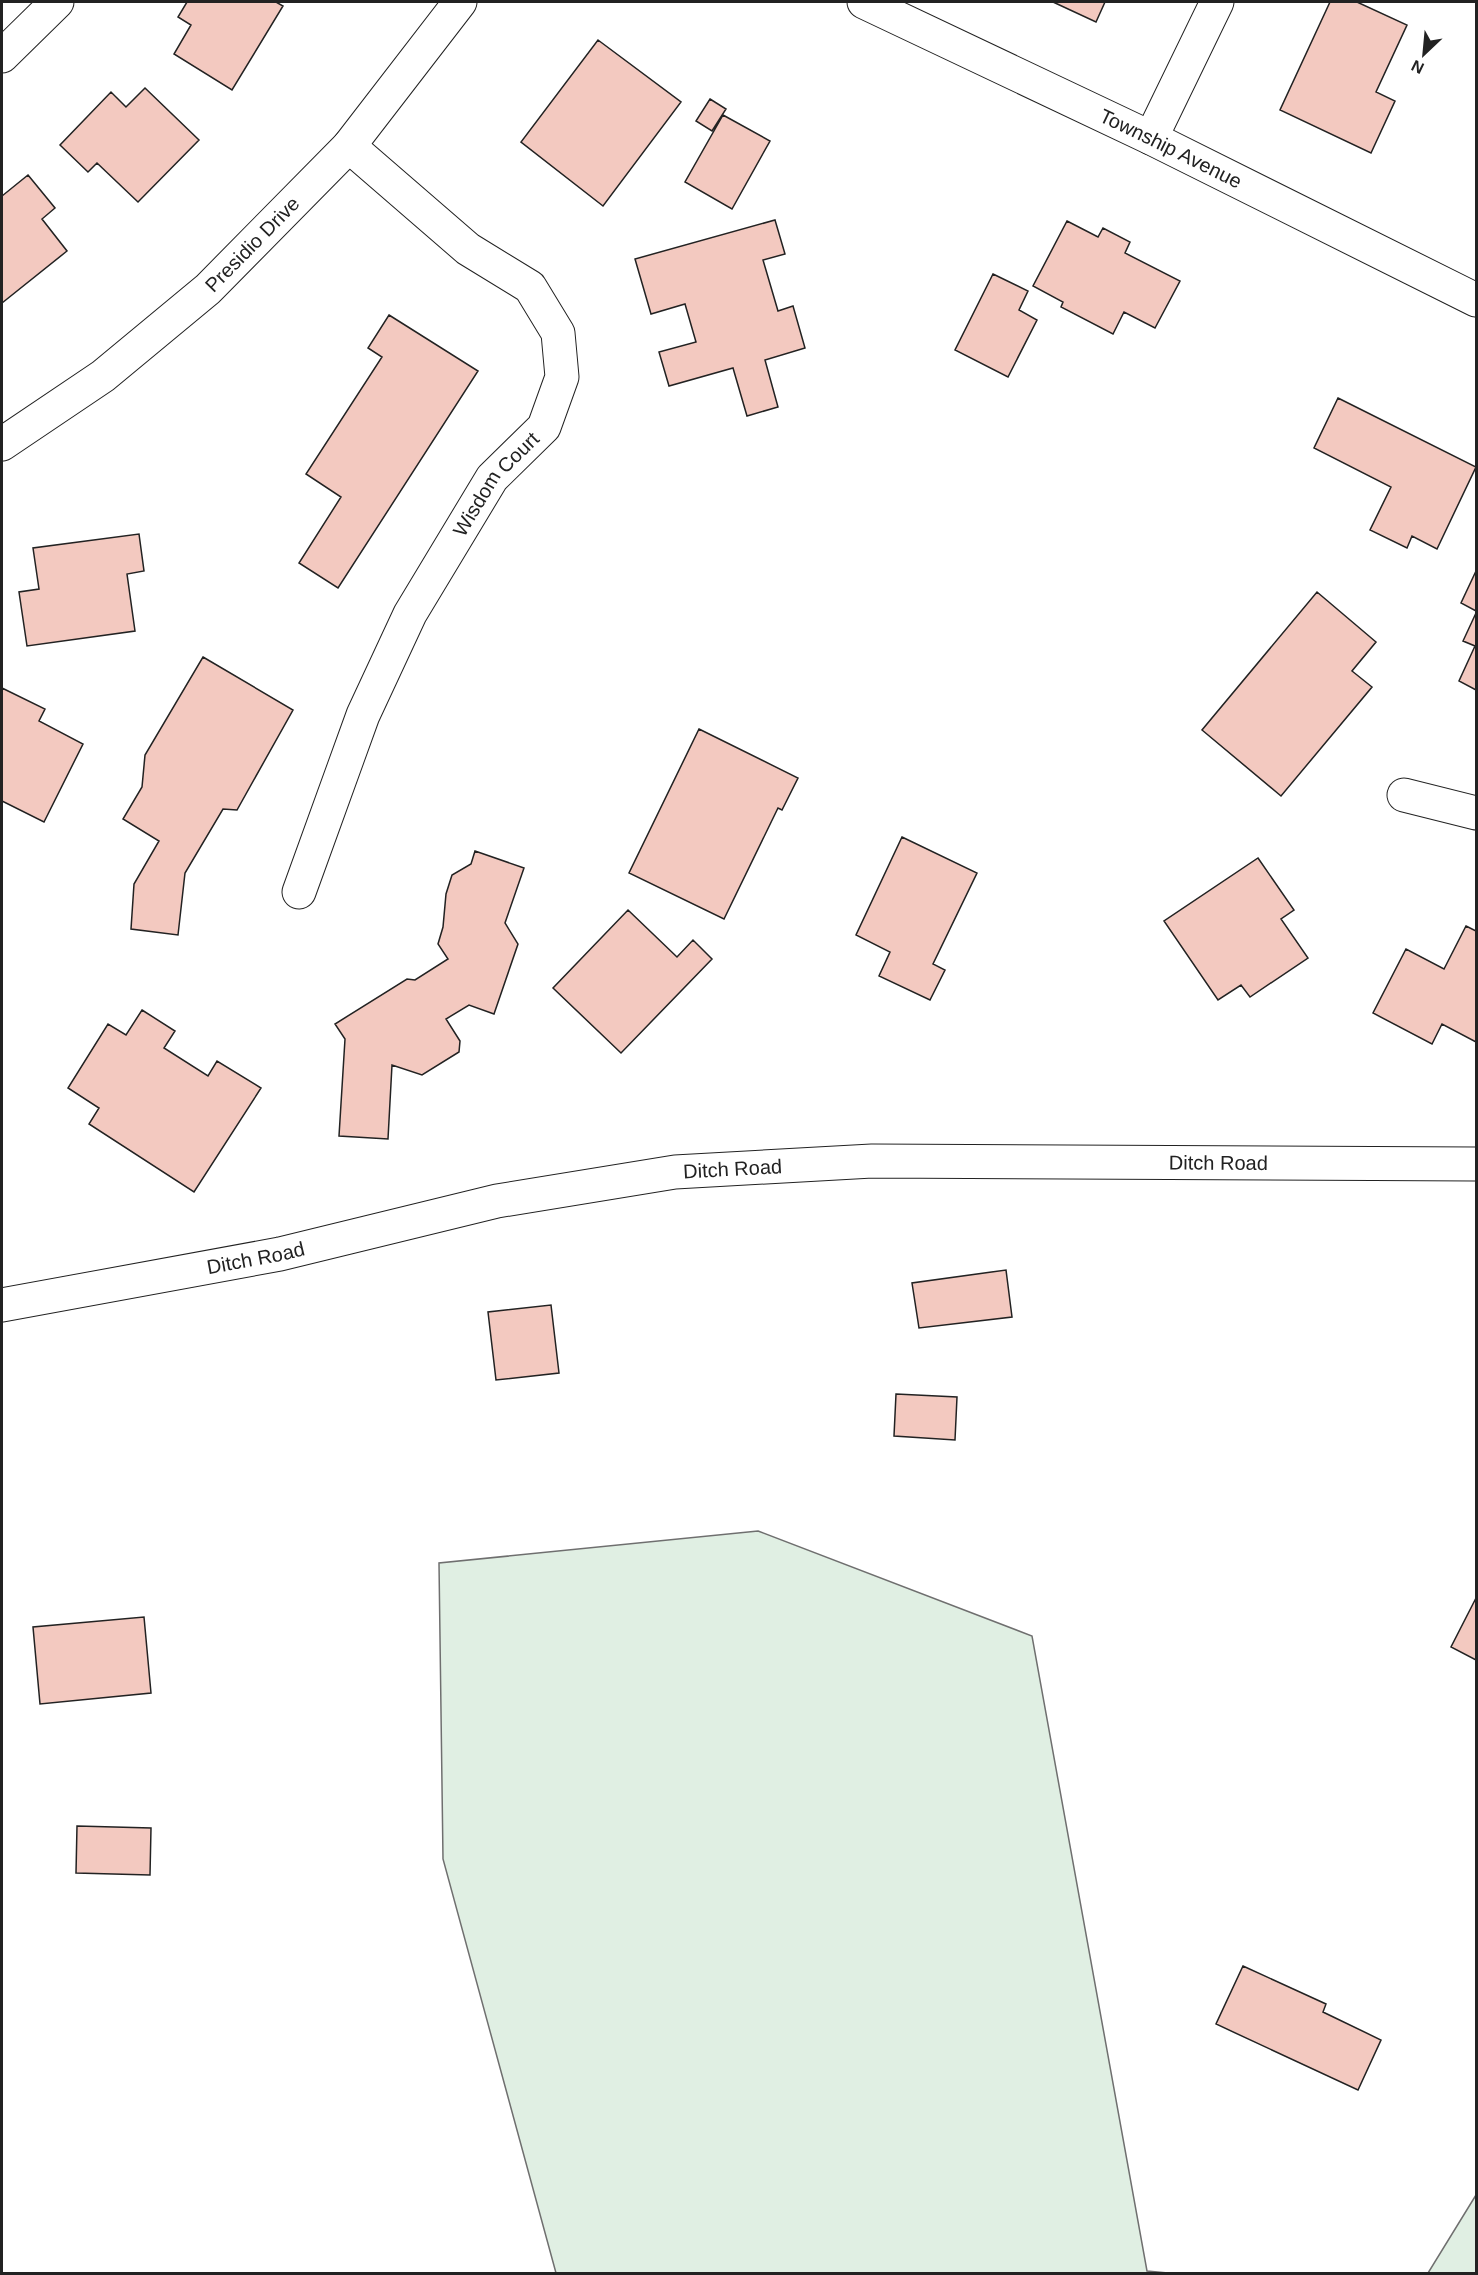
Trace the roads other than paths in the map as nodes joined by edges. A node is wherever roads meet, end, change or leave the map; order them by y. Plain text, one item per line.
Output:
1 (57, 2) edge
2 (460, 2) edge
3 (864, 2) edge
4 (1217, 2) edge
5 (2, 56) edge
6 (1151, 138) junction
7 (349, 146) junction
8 (1476, 300) edge
9 (2, 444) edge
10 (1404, 795) dead end
11 (1476, 813) edge
12 (299, 892) dead end
13 (1476, 1164) edge
14 (2, 1305) edge

1 - 5 street
2 - 7 street, Presidio Drive
3 - 6 street, Township Avenue
4 - 6 street
6 - 8 street, Township Avenue
7 - 9 street, Presidio Drive
7 - 12 street, Wisdom Court
10 - 11 street
13 - 14 street, Ditch Road

